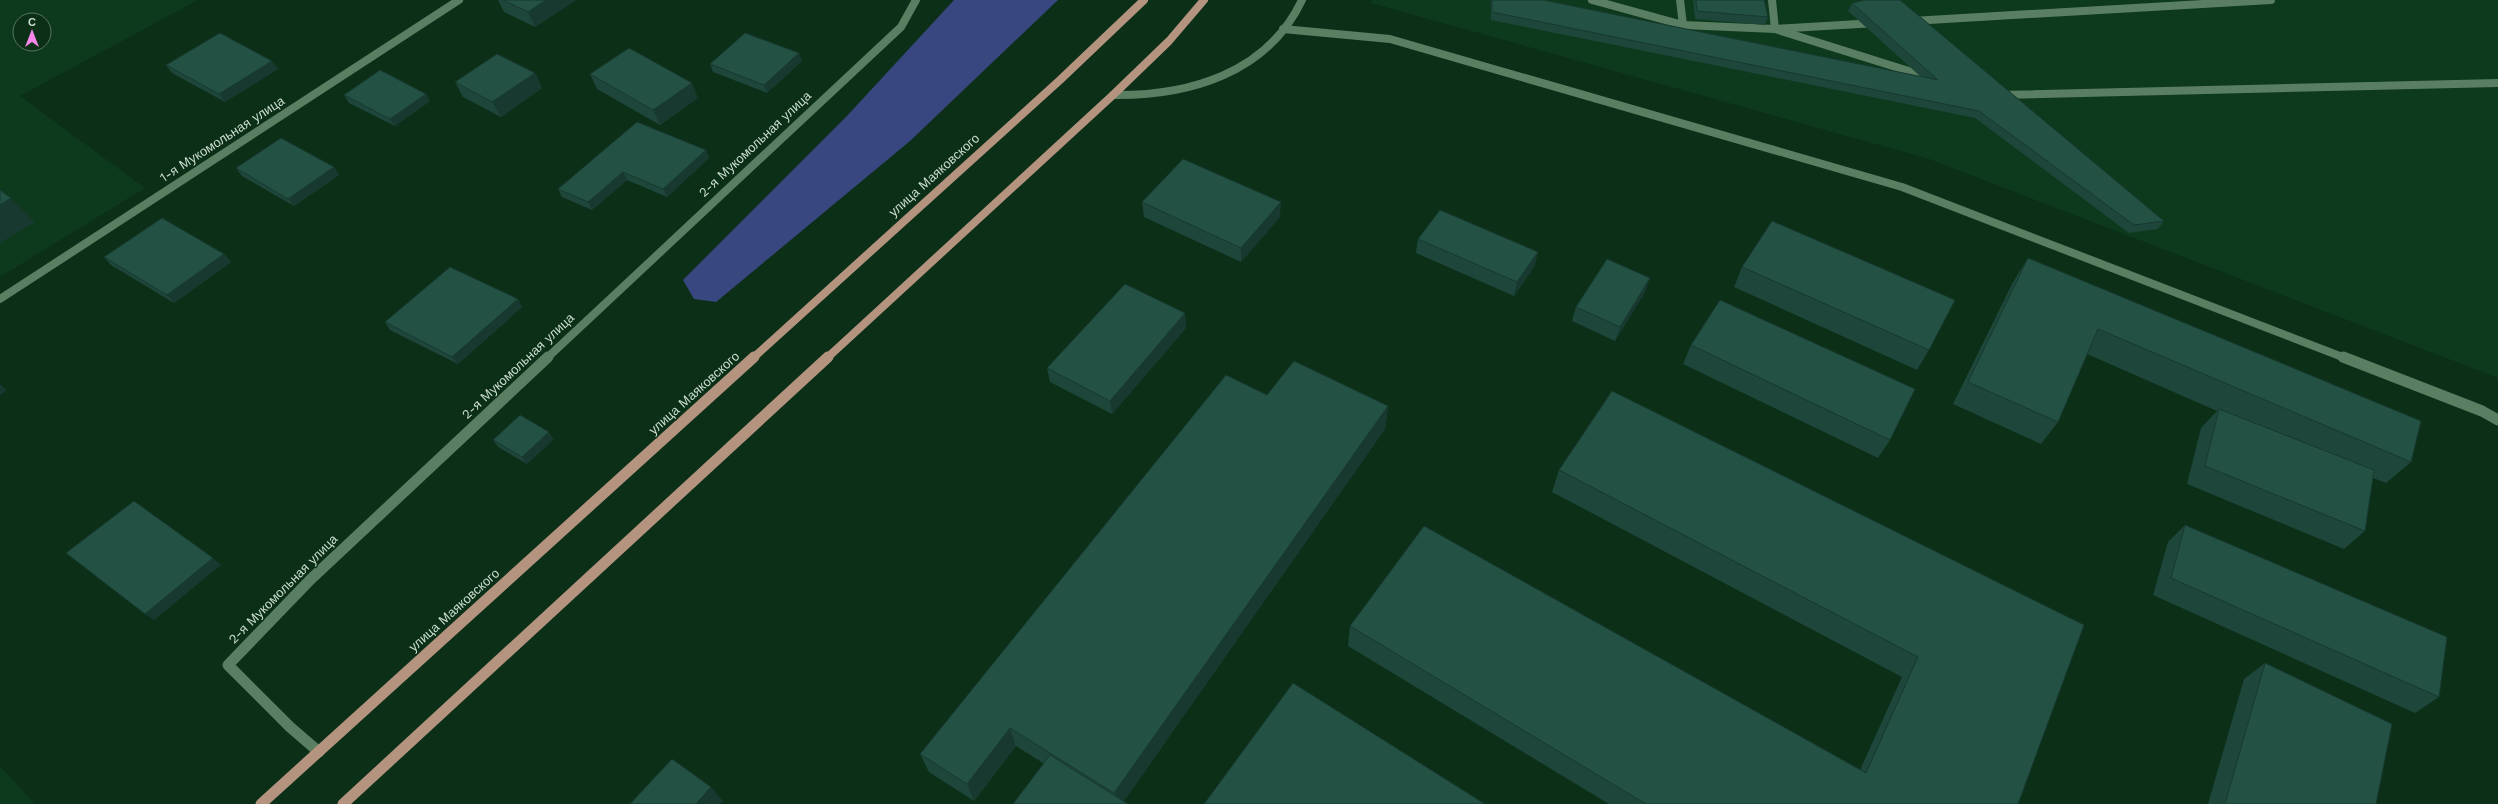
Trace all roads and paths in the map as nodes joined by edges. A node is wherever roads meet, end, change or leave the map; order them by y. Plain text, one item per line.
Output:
1 (459, 0) edge
2 (916, 0) edge
3 (1144, 0) edge
4 (1204, 0) edge
5 (1302, 0) edge
6 (1592, 0) edge
7 (1680, 0) edge
8 (1772, 0) edge
9 (2271, 0) edge
10 (1901, 22) edge
11 (1886, 23) edge
12 (1683, 25) junction
13 (1283, 29) junction
14 (1775, 29) junction
15 (1941, 82) edge
16 (2498, 82) edge
17 (1113, 95) junction
18 (1994, 96) edge
19 (0, 300) edge
20 (2498, 420) edge
21 (319, 752) junction
22 (261, 804) edge
23 (343, 804) edge

1 - 19 street, 1-я Мукомольная улица
2 - 21 street, 2-я Мукомольная улица
3 - 21 main road, улица Маяковского
4 - 17 main road
5 - 13 street
6 - 12 street
7 - 12 street
8 - 14 street
9 - 10 street
11 - 14 street
12 - 14 street
13 - 17 street
13 - 20 street
14 - 15 street
16 - 18 street
17 - 23 main road
21 - 22 main road, улица Маяковского

